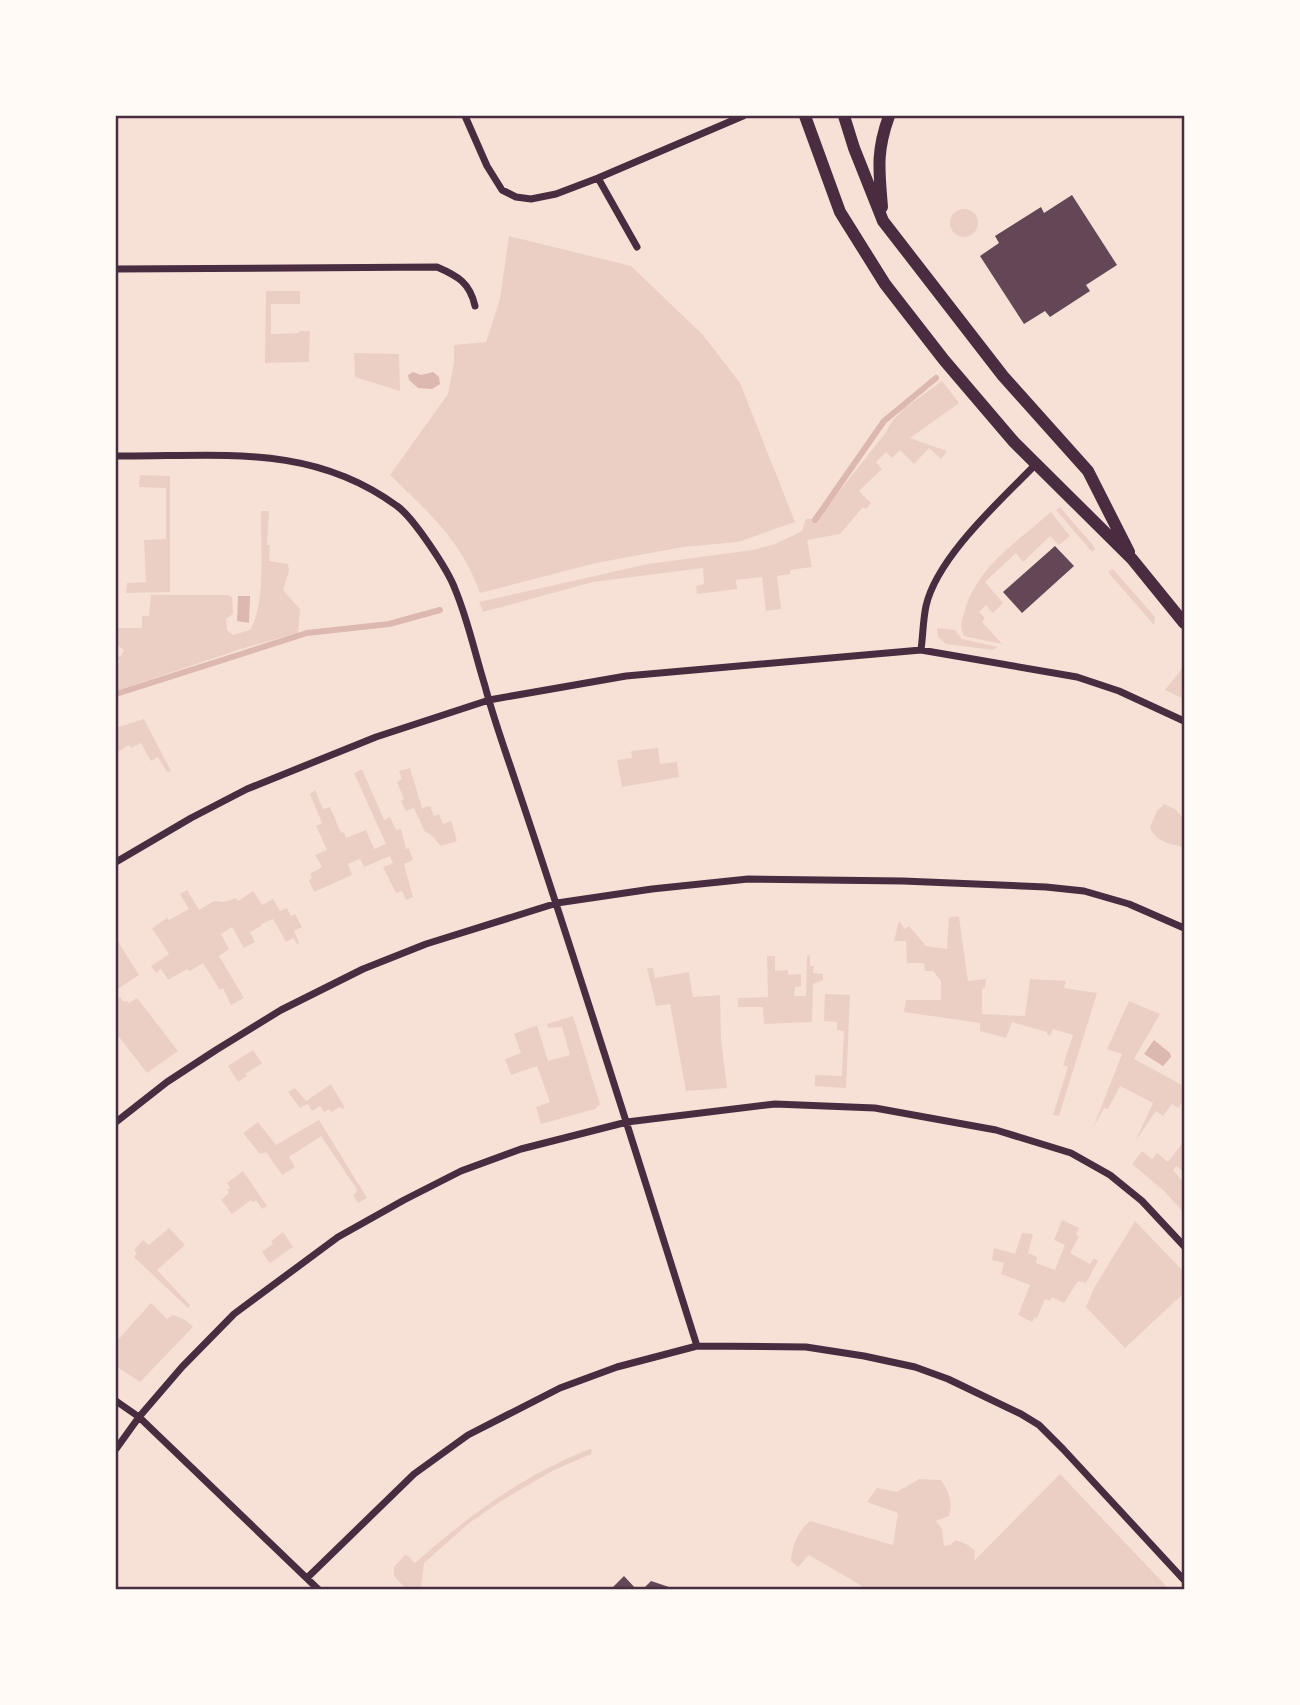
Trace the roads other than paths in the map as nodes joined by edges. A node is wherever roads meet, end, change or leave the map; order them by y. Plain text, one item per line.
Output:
1 (465, 116) edge
2 (743, 116) edge
3 (805, 116) edge
4 (844, 116) edge
5 (889, 116) edge
6 (598, 178) junction
7 (883, 221) junction
8 (637, 247) dead end
9 (116, 268) edge
10 (475, 306) dead end
11 (116, 456) edge
12 (1036, 464) junction
13 (1132, 559) junction
14 (1185, 623) edge
15 (921, 650) junction
16 (489, 700) junction
17 (1185, 721) edge
18 (116, 862) edge
19 (557, 903) junction
20 (1185, 928) edge
21 (116, 1122) edge
22 (627, 1122) junction
23 (1185, 1246) edge
24 (696, 1346) junction
25 (116, 1401) edge
26 (139, 1417) junction
27 (116, 1449) edge
28 (307, 1578) junction
29 (1185, 1580) edge
30 (315, 1588) edge

1 - 6 street
2 - 6 street
3 - 12 street
4 - 7 street
5 - 7 street
6 - 8 street
7 - 13 street
9 - 10 street
11 - 16 street
12 - 13 street
12 - 15 street
13 - 14 street
15 - 16 street
15 - 17 street
16 - 18 street
16 - 19 street
19 - 20 street
19 - 21 street
19 - 22 street
22 - 23 street
22 - 24 street
22 - 26 street
24 - 28 street
24 - 29 street
25 - 26 street
26 - 27 street
26 - 28 street
28 - 30 street

